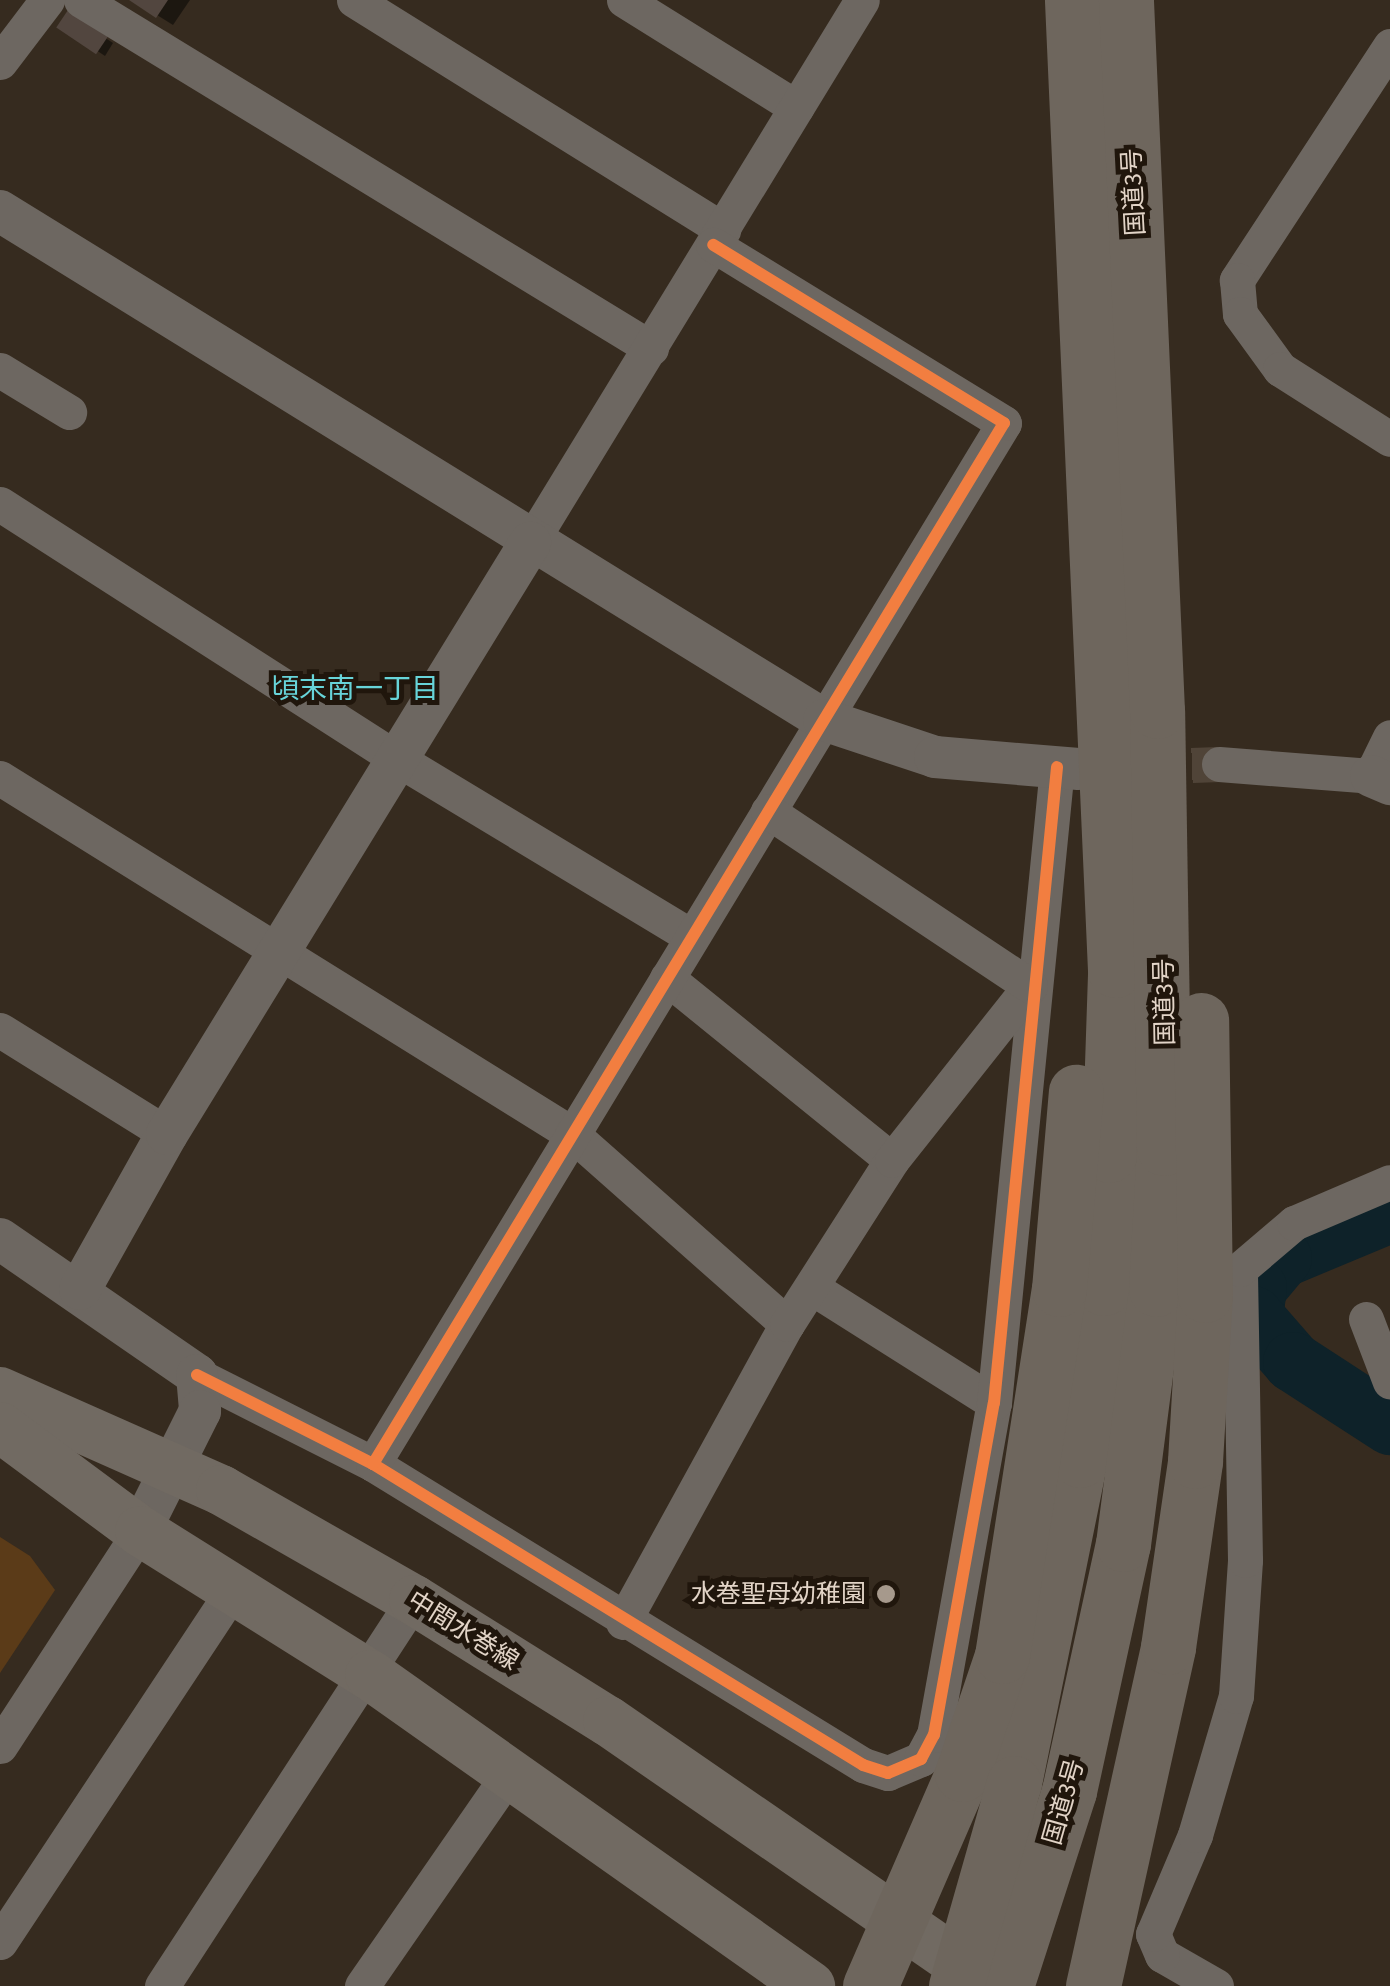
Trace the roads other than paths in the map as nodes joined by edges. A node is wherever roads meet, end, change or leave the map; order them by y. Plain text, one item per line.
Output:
1 (47, 0) edge
2 (81, 0) edge
3 (354, 0) edge
4 (624, 0) edge
5 (862, 0) edge
6 (1072, 0) edge
7 (1126, 0) edge
8 (1390, 46) edge
9 (0, 62) edge
10 (796, 107) junction
11 (0, 211) edge
12 (718, 237) junction
13 (651, 348) junction
14 (0, 370) edge
15 (69, 412) dead end
16 (1390, 440) edge
17 (0, 504) edge
18 (530, 544) junction
19 (1157, 710) junction
20 (824, 720) junction
21 (1390, 737) edge
22 (399, 760) junction
23 (1219, 764) tunnel mouth
24 (1068, 768) joint
25 (0, 778) edge
26 (1380, 780) edge
27 (768, 810) junction
28 (692, 937) junction
29 (278, 956) junction
30 (1114, 970) junction
31 (667, 978) junction
32 (0, 1030) edge
33 (167, 1134) junction
34 (572, 1134) junction
35 (892, 1160) junction
36 (1390, 1182) edge
37 (0, 1239) edge
38 (80, 1289) junction
39 (814, 1289) junction
40 (1366, 1319) dead end
41 (787, 1324) junction
42 (197, 1375) junction
43 (1390, 1382) edge
44 (0, 1392) edge
45 (994, 1403) junction
46 (0, 1427) edge
47 (373, 1464) junction
48 (170, 1470) junction
49 (140, 1530) junction
50 (233, 1590) junction
51 (414, 1600) junction
52 (624, 1622) junction
53 (370, 1675) junction
54 (0, 1746) edge
55 (508, 1774) junction
56 (898, 1919) junction
57 (0, 1942) edge
58 (162, 1986) edge
59 (362, 1986) edge
60 (810, 1986) edge
61 (870, 1986) edge
62 (956, 1986) edge
63 (992, 1986) edge
64 (1006, 1986) edge
65 (1093, 1986) edge
66 (1216, 1986) edge

1 - 9 street
2 - 13 street
3 - 12 street
4 - 10 street
5 - 10 street
6 - 30 highway, 国道3号
7 - 19 highway, 国道3号
8 - 16 street
10 - 12 street
11 - 18 street
12 - 13 street
12 - 20 street
13 - 18 street
14 - 15 street
17 - 22 street
18 - 20 street
18 - 22 street
19 - 64 highway, 国道3号
19 - 65 highway
20 - 24 street
20 - 27 street
21 - 26 street
22 - 28 street
22 - 29 street
23 - 26 street
24 - 45 street
25 - 29 street
27 - 28 street
27 - 35 street
28 - 31 street
29 - 33 street
29 - 34 street
30 - 56 highway
30 - 62 highway, 国道3号, bridge
31 - 34 street
31 - 35 street
32 - 33 street
33 - 38 street
34 - 41 street
34 - 47 street
35 - 39 street
36 - 66 street
37 - 38 street
38 - 42 street
39 - 41 street
39 - 45 street
40 - 43 street
41 - 52 street
42 - 47 street
42 - 48 street
44 - 48 main road, 中間水巻線
45 - 52 street
46 - 49 main road
47 - 52 street
48 - 49 street
48 - 51 main road, 中間水巻線
49 - 50 main road
49 - 54 street
50 - 53 main road
50 - 57 street
51 - 53 street
51 - 56 main road, 中間水巻線
53 - 55 main road
53 - 58 street
55 - 59 street
55 - 60 main road
56 - 61 highway
56 - 63 main road, 中間水巻線

